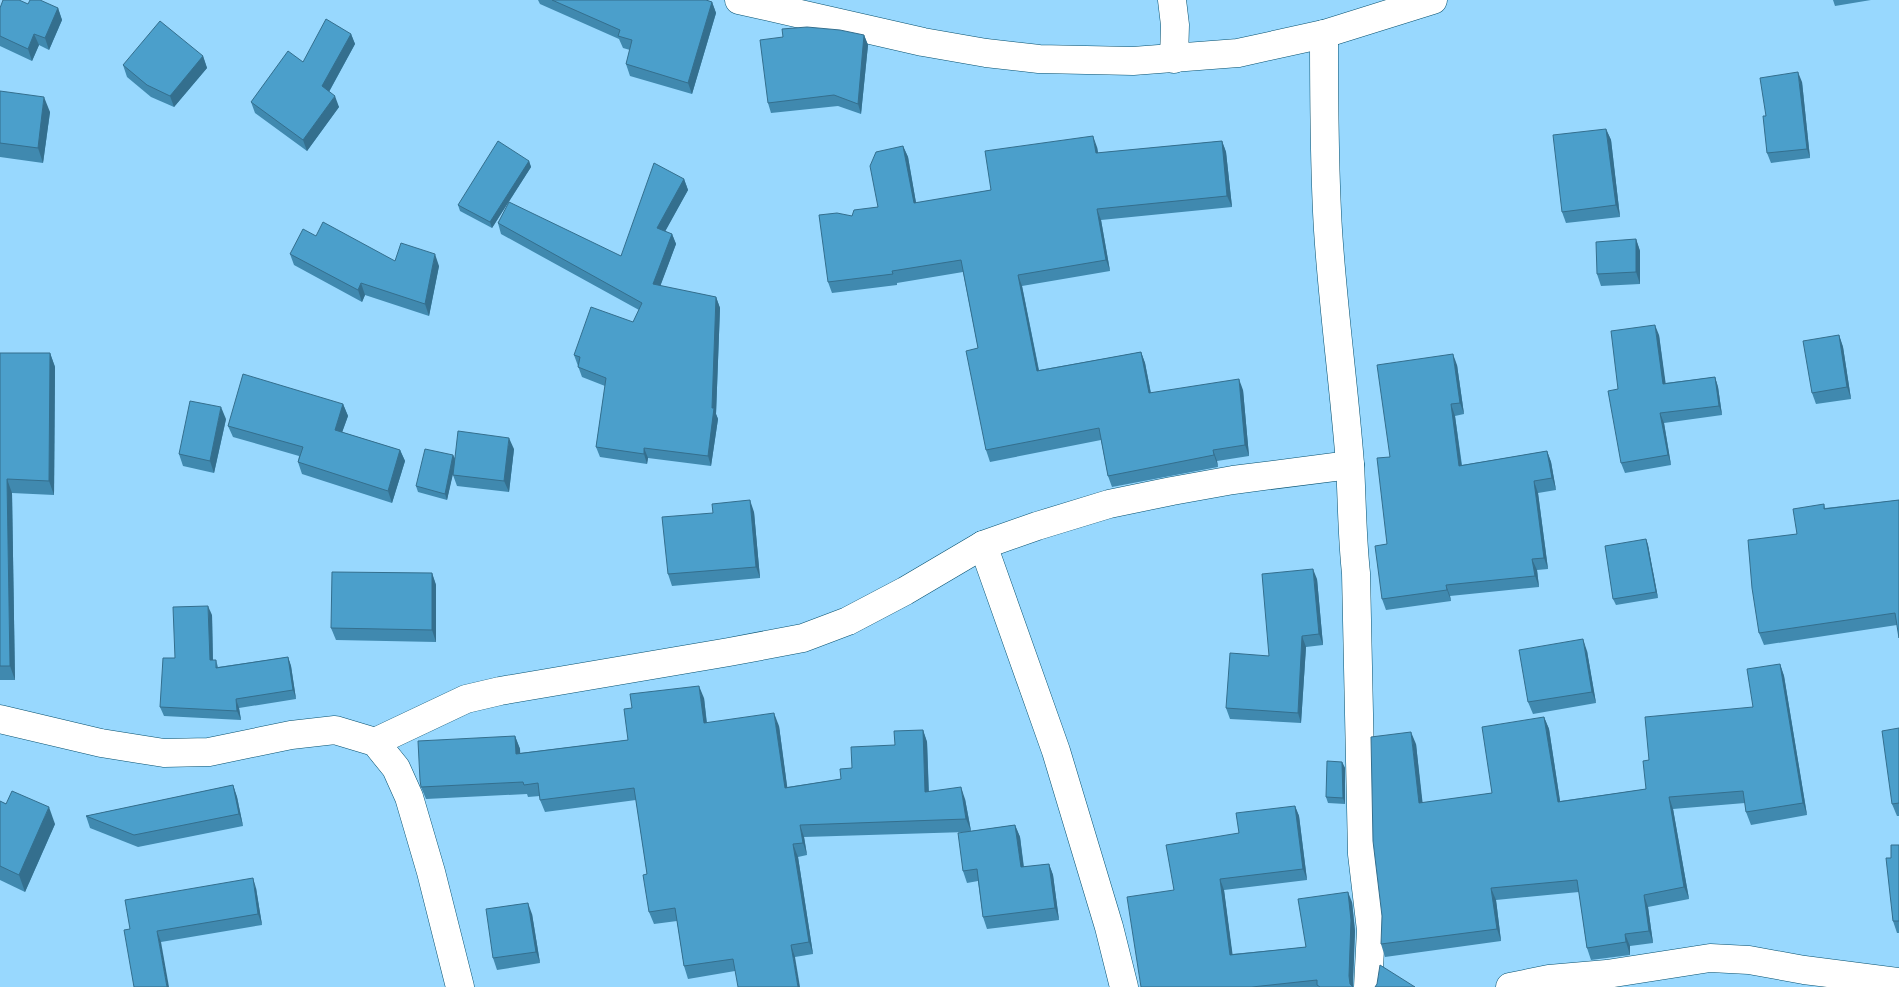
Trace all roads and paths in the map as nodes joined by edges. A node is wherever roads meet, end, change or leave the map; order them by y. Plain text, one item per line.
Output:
1 (739, 0) edge
2 (1172, 0) edge
3 (1432, 0) edge
4 (1324, 34) junction
5 (1174, 58) junction
6 (1350, 465) junction
7 (983, 545) junction
8 (0, 719) edge
9 (375, 742) junction
10 (1899, 982) edge
11 (460, 987) edge
12 (1124, 987) edge
13 (1368, 987) edge
14 (1510, 987) edge

1 - 5 street
2 - 5 street
3 - 4 street
4 - 5 street
4 - 6 street
6 - 7 street
6 - 13 street
7 - 9 street
7 - 12 street
8 - 9 street
9 - 11 street
10 - 14 street

